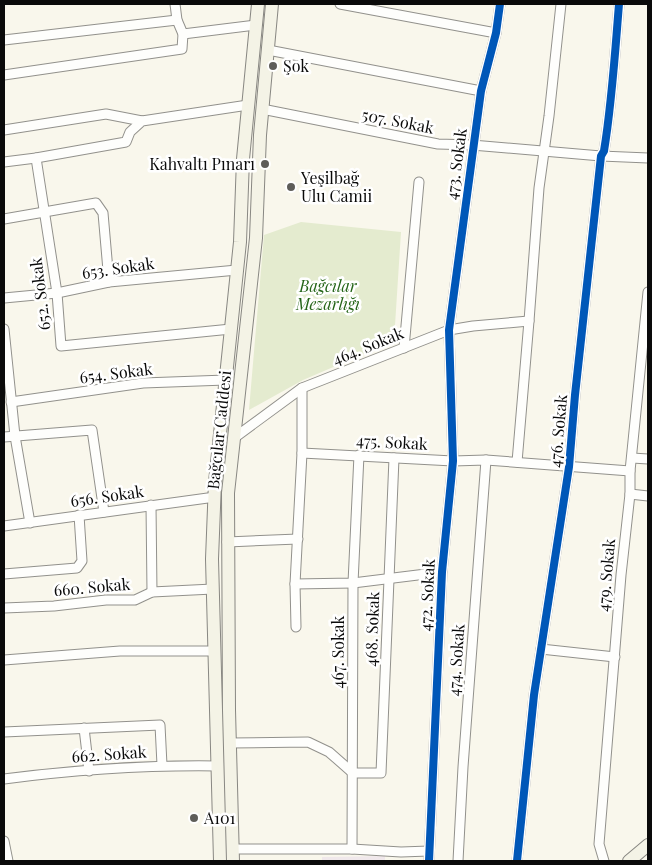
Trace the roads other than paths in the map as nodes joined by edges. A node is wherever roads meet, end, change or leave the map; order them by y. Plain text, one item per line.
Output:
1 (175, 4) edge
2 (258, 4) edge
3 (272, 4) edge
4 (340, 4) edge
5 (500, 4) edge
6 (561, 4) edge
7 (620, 4) edge
8 (177, 20) junction
9 (256, 25) junction
10 (496, 33) junction
11 (183, 34) junction
12 (4, 40) edge
13 (268, 50) junction
14 (4, 75) edge
15 (481, 91) junction
16 (248, 105) junction
17 (262, 109) junction
18 (142, 121) junction
19 (4, 130) edge
20 (472, 145) junction
21 (544, 151) junction
22 (602, 156) junction
23 (36, 158) junction
24 (648, 158) edge
25 (4, 162) edge
26 (419, 182) dead end
27 (44, 212) junction
28 (4, 219) edge
29 (238, 270) junction
30 (110, 282) junction
31 (57, 292) junction
32 (648, 292) edge
33 (4, 298) edge
34 (530, 321) junction
35 (232, 329) junction
36 (4, 330) edge
37 (449, 330) junction
38 (404, 348) junction
39 (645, 367) edge
40 (226, 380) junction
41 (302, 388) junction
42 (11, 402) junction
43 (15, 436) junction
44 (4, 437) edge
45 (234, 438) junction
46 (302, 453) junction
47 (359, 455) junction
48 (394, 458) junction
49 (632, 458) junction
50 (648, 459) edge
51 (486, 460) junction
52 (453, 461) junction
53 (516, 462) junction
54 (569, 467) junction
55 (630, 471) junction
56 (630, 494) junction
57 (648, 496) edge
58 (215, 497) junction
59 (151, 505) junction
60 (104, 512) junction
61 (79, 515) junction
62 (30, 523) junction
63 (4, 526) edge
64 (298, 539) junction
65 (227, 542) junction
66 (442, 572) junction
67 (4, 574) edge
68 (389, 580) junction
69 (353, 583) junction
70 (295, 584) junction
71 (213, 589) junction
72 (152, 592) junction
73 (4, 608) edge
74 (296, 627) dead end
75 (541, 649) junction
76 (214, 651) junction
77 (615, 658) junction
78 (4, 660) edge
79 (84, 728) junction
80 (4, 732) edge
81 (230, 743) junction
82 (162, 765) junction
83 (217, 766) junction
84 (89, 771) junction
85 (353, 773) junction
86 (4, 779) edge
87 (4, 841) edge
88 (352, 849) junction
89 (430, 850) junction
90 (643, 853) edge
91 (233, 855) edge
92 (401, 857) edge
93 (8, 861) edge
94 (220, 861) edge
95 (429, 861) edge
96 (458, 861) edge
97 (467, 861) edge
98 (517, 861) edge
99 (604, 861) edge
100 (629, 861) edge

1 - 8 street
2 - 9 main road, Bağcılar Caddesi
3 - 13 main road, Bağcılar Caddesi
4 - 10 street
5 - 10 street, 473. Sokak
6 - 21 street
7 - 22 street, 476. Sokak
8 - 11 street
8 - 12 street
9 - 11 street
9 - 16 main road, Bağcılar Caddesi
10 - 15 street, 473. Sokak
11 - 14 street
13 - 15 street
13 - 17 main road, Bağcılar Caddesi
15 - 20 street, 473. Sokak
16 - 18 street
16 - 29 main road, Bağcılar Caddesi
17 - 20 street, 507. Sokak
17 - 45 main road, Bağcılar Caddesi
18 - 19 street
18 - 23 street
20 - 21 street, 507. Sokak
20 - 37 street, 473. Sokak
21 - 22 street, 507. Sokak
21 - 34 street
22 - 24 street, 507. Sokak
22 - 54 street, 476. Sokak
23 - 25 street
23 - 27 street, 652. Sokak
26 - 38 street
27 - 28 street
27 - 30 street
27 - 31 street, 652. Sokak
29 - 30 street, 653. Sokak
29 - 35 main road, Bağcılar Caddesi
30 - 31 street, 653. Sokak
31 - 33 street, 653. Sokak
31 - 35 street, 652. Sokak
32 - 39 street, 479. Sokak
34 - 37 street, 464. Sokak
34 - 53 street
35 - 40 main road, Bağcılar Caddesi
36 - 42 street
37 - 38 street, 464. Sokak
37 - 52 street, 472. Sokak
38 - 41 street, 464. Sokak
39 - 49 street, 479. Sokak
40 - 42 street, 654. Sokak
40 - 58 main road, Bağcılar Caddesi
41 - 45 street, 464. Sokak
41 - 46 street
42 - 43 street
43 - 44 street
43 - 60 street
43 - 62 street
45 - 65 main road, Bağcılar Caddesi
46 - 47 street, 475. Sokak
46 - 64 street
47 - 48 street, 475. Sokak
47 - 69 street, 467. Sokak
48 - 52 street, 475. Sokak
48 - 68 street, 468. Sokak
49 - 50 street
49 - 55 street, 479. Sokak
51 - 52 street, 475. Sokak
51 - 53 street, 475. Sokak
51 - 96 street, 474. Sokak
52 - 66 street, 472. Sokak
53 - 54 street, 475. Sokak
54 - 55 street, 475. Sokak
54 - 75 street, 476. Sokak
55 - 56 street, 479. Sokak
56 - 57 street
56 - 77 street, 479. Sokak
58 - 59 street, 656. Sokak
58 - 71 main road, Bağcılar Caddesi
59 - 60 street, 656. Sokak
59 - 72 street
60 - 61 street, 656. Sokak
61 - 62 street, 656. Sokak
61 - 67 street
62 - 63 street, 656. Sokak
64 - 65 street
64 - 70 street
65 - 81 main road, Bağcılar Caddesi
66 - 68 street
66 - 89 street, 472. Sokak
68 - 69 street
68 - 85 street, 468. Sokak
69 - 70 street
69 - 85 street, 467. Sokak
70 - 74 street
71 - 72 street, 660. Sokak
71 - 76 main road, Bağcılar Caddesi
72 - 73 street, 660. Sokak
75 - 77 street
75 - 98 street, 476. Sokak
76 - 78 street
76 - 83 main road, Bağcılar Caddesi
77 - 99 street, 479. Sokak
79 - 80 street
79 - 82 street
79 - 84 street
81 - 85 street
81 - 91 main road, Bağcılar Caddesi
82 - 83 street, 662. Sokak
82 - 84 street, 662. Sokak
83 - 94 main road, Bağcılar Caddesi
84 - 86 street, 662. Sokak
85 - 88 street, 467. Sokak
87 - 93 street
88 - 91 street
88 - 92 street
89 - 92 street
89 - 95 street, 472. Sokak
90 - 100 main road
96 - 97 street

